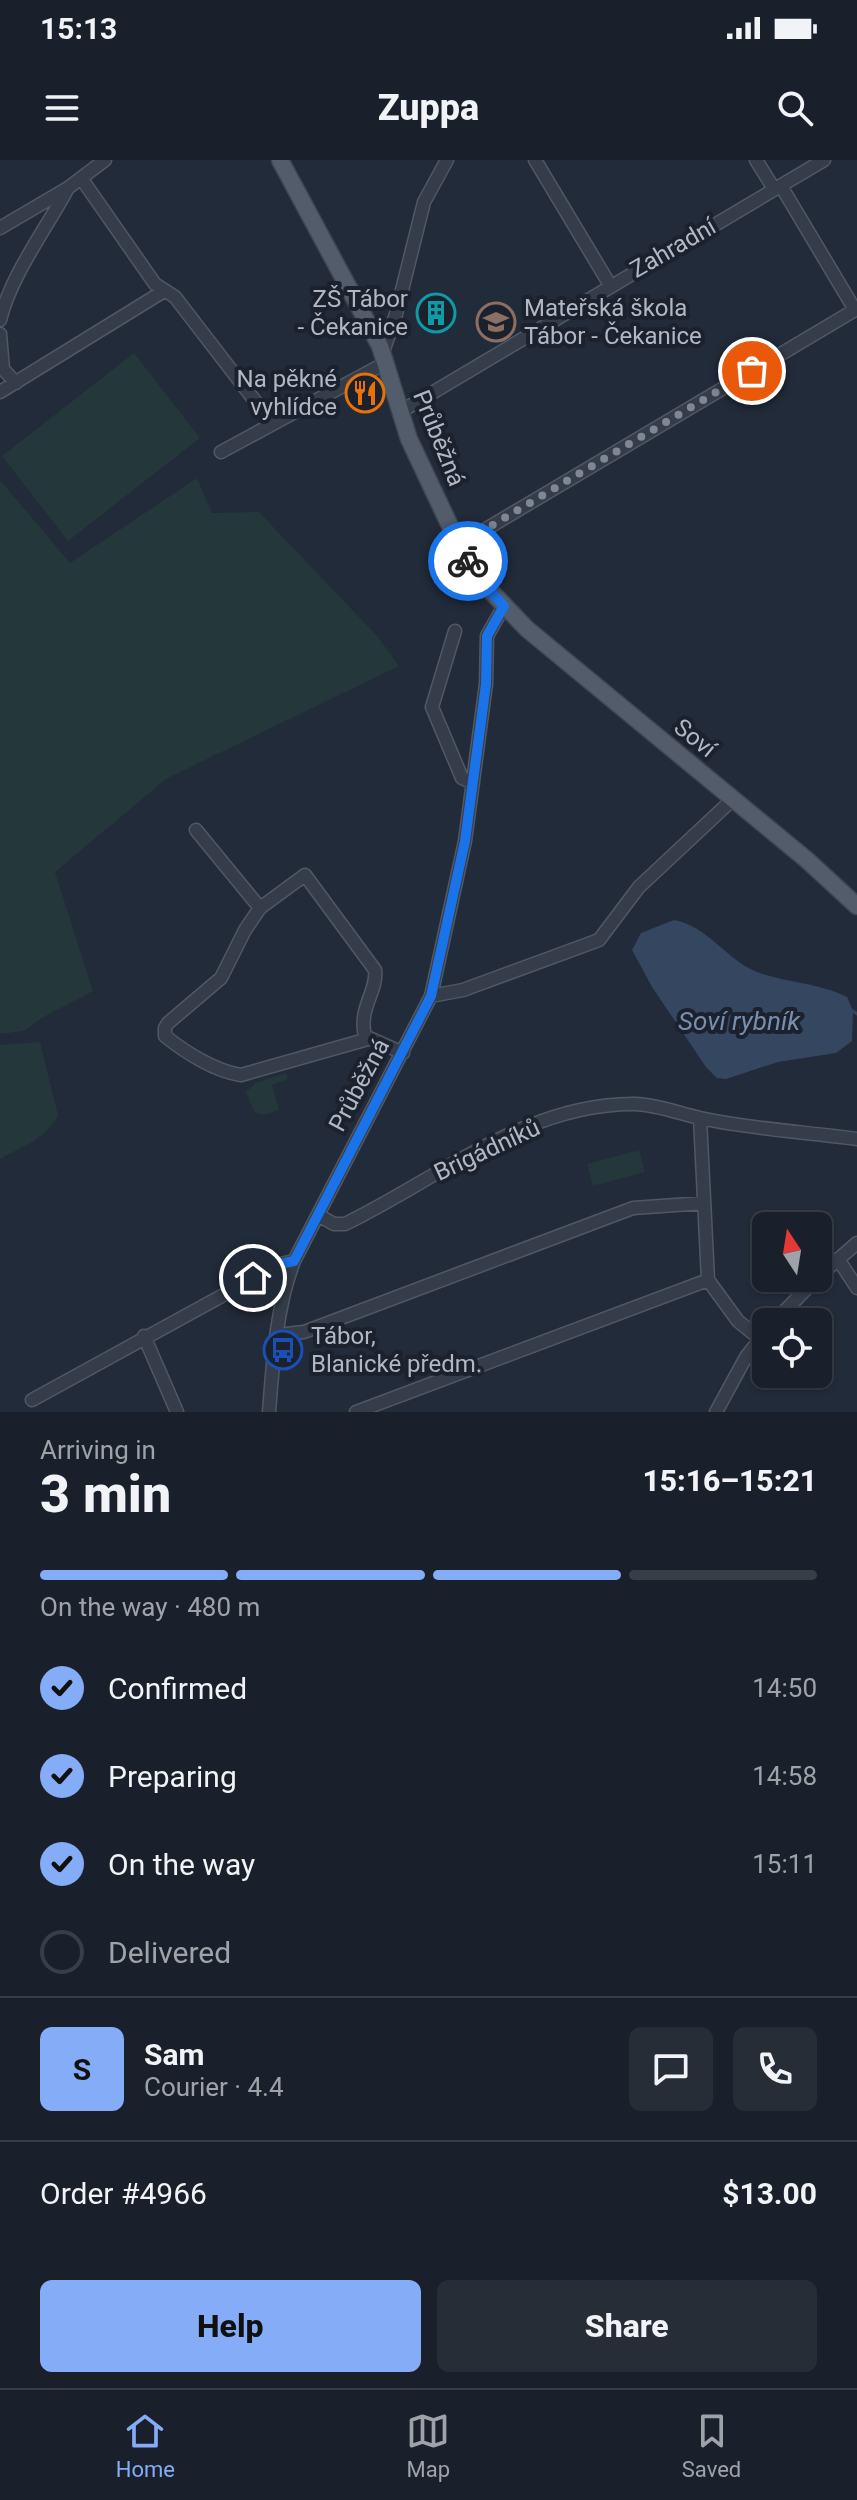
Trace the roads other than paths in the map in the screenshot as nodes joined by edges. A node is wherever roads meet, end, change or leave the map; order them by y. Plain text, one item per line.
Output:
1 (105, 160) edge
2 (280, 160) edge
3 (447, 160) edge
4 (535, 160) edge
5 (756, 160) edge
6 (824, 160) edge
7 (81, 178) junction
8 (777, 187) junction
9 (68, 188) junction
10 (0, 228) edge
11 (610, 285) junction
12 (164, 291) junction
13 (0, 320) edge
14 (0, 334) edge
15 (385, 357) junction
16 (16, 383) junction
17 (0, 392) edge
18 (400, 412) junction
19 (272, 423) junction
20 (221, 452) dead end
21 (459, 545) junction
22 (504, 606) junction
23 (455, 631) dead end
24 (473, 783) junction
25 (732, 800) junction
26 (196, 830) dead end
27 (857, 906) edge
28 (260, 908) junction
29 (431, 996) junction
30 (368, 1039) junction
31 (403, 1053) junction
32 (700, 1118) junction
33 (857, 1139) edge
34 (704, 1203) junction
35 (318, 1215) junction
36 (857, 1243) edge
37 (838, 1259) junction
38 (294, 1261) junction
39 (832, 1264) edge
40 (708, 1280) junction
41 (857, 1288) edge
42 (803, 1292) edge
43 (787, 1308) edge
44 (752, 1329) edge
45 (277, 1335) junction
46 (144, 1336) junction
47 (752, 1350) edge
48 (32, 1400) dead end
49 (177, 1412) edge
50 (269, 1412) edge
51 (356, 1412) edge
52 (716, 1412) edge

1 - 7 street
2 - 15 main road, Průběžná
3 - 15 street
4 - 11 street
5 - 8 street
6 - 8 street, Zahradní
7 - 9 street
7 - 12 street
8 - 11 street, Zahradní
8 - 21 street
9 - 10 street
9 - 13 street
11 - 18 street, Zahradní
12 - 16 street
12 - 19 street
14 - 16 street
15 - 18 main road, Průběžná
15 - 19 street
16 - 17 street
18 - 21 main road, Průběžná
19 - 20 street
21 - 22 main road, Průběžná
22 - 24 street, Průběžná
22 - 25 main road, Soví
23 - 24 street
24 - 29 street, Průběžná
25 - 27 main road, Soví
25 - 29 street
26 - 28 street
28 - 30 street
28 - 30 street
29 - 31 street, Průběžná
30 - 31 street
31 - 35 street, Průběžná
32 - 33 street, Brigádníků
32 - 34 street
32 - 35 street, Brigádníků
34 - 40 street
34 - 45 street
35 - 38 street, Průběžná
36 - 37 street
37 - 39 street
37 - 41 street
38 - 45 street, Průběžná
38 - 46 street
40 - 44 street
40 - 51 street
42 - 43 street
45 - 50 street, Průběžná
46 - 48 street
46 - 49 street
47 - 52 street

